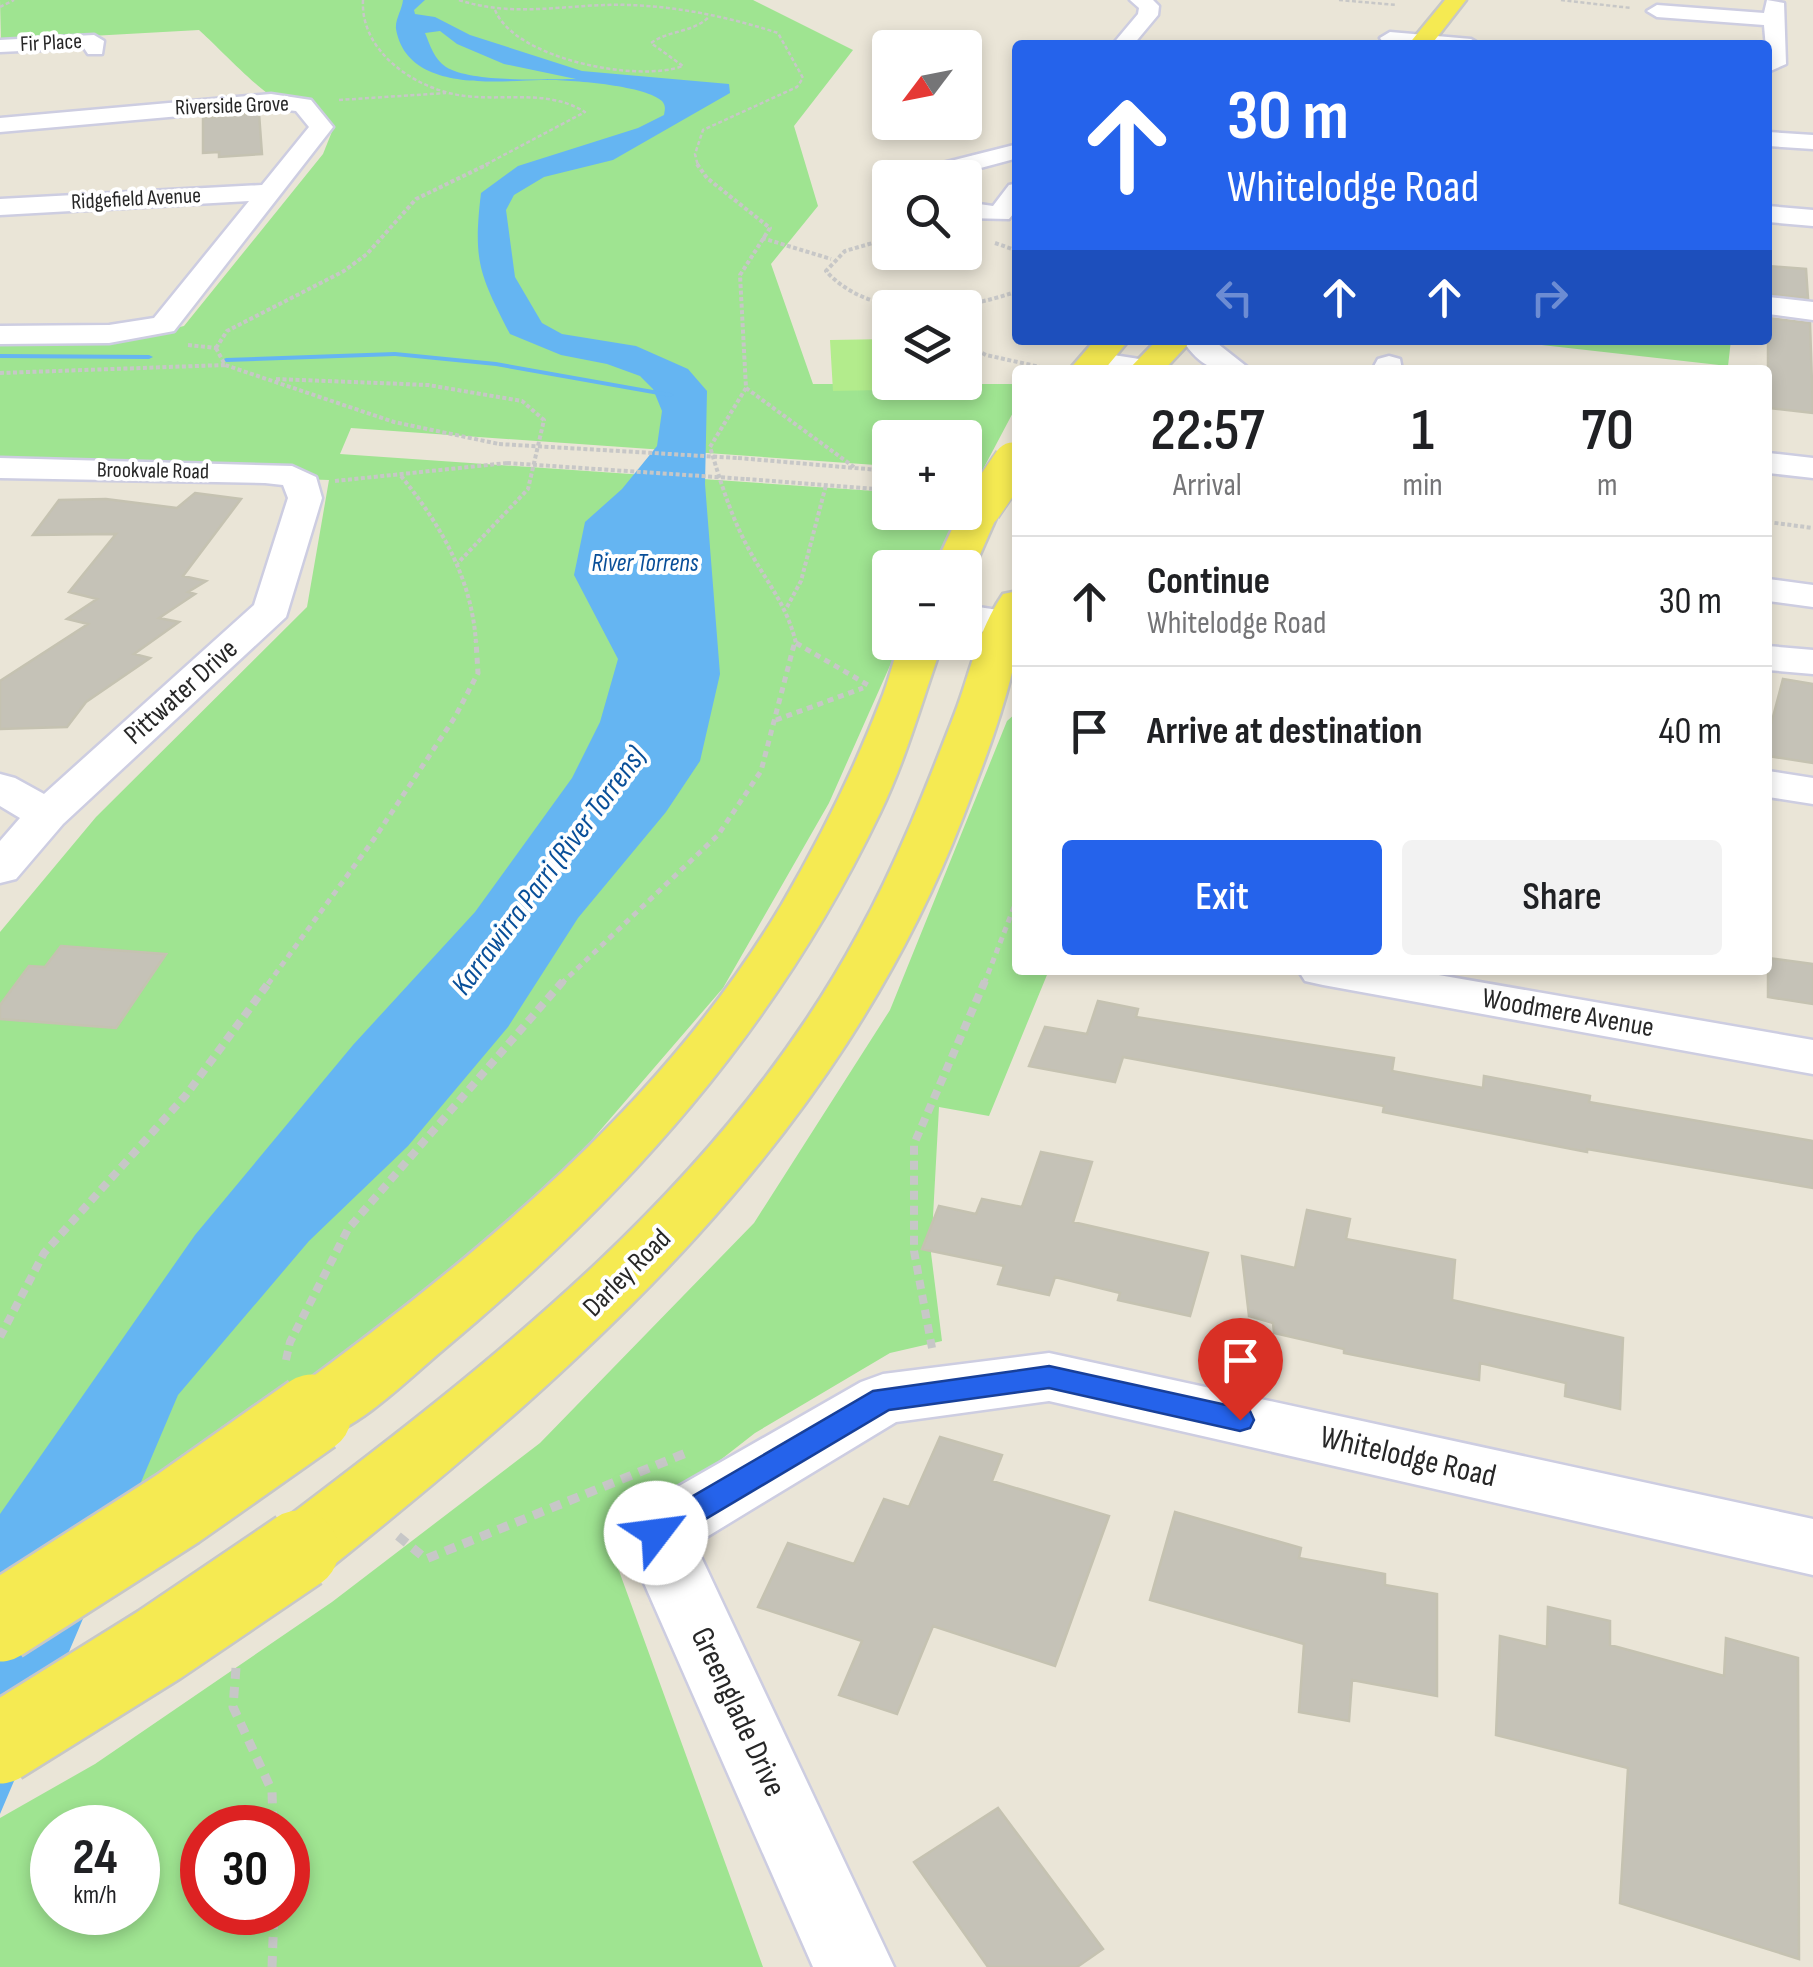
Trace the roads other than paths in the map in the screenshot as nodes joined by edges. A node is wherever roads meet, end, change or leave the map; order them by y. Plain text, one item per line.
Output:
1 (1140, 0) edge
2 (1456, 0) edge
3 (1402, 9) road end
4 (1657, 11) road end
5 (1126, 40) edge
6 (1388, 40) edge
7 (1423, 40) edge
8 (0, 46) edge
9 (95, 50) dead end
10 (1772, 65) edge
11 (0, 124) edge
12 (1772, 138) edge
13 (1813, 142) edge
14 (1012, 152) edge
15 (980, 160) edge
16 (1012, 181) edge
17 (982, 189) edge
18 (272, 192) junction
19 (1012, 198) edge
20 (0, 207) edge
21 (982, 212) edge
22 (1772, 214) edge
23 (1813, 218) edge
24 (1772, 306) edge
25 (1813, 311) edge
26 (0, 336) edge
27 (1171, 345) edge
28 (1201, 345) edge
29 (1242, 351) edge
30 (1098, 357) edge
31 (1129, 365) edge
32 (1149, 365) edge
33 (1772, 433) edge
34 (1813, 438) edge
35 (1012, 463) edge
36 (1772, 463) edge
37 (0, 468) edge
38 (1813, 468) edge
39 (304, 484) joint
40 (962, 550) edge
41 (1772, 558) edge
42 (1813, 563) edge
43 (1772, 591) edge
44 (1813, 596) edge
45 (1000, 616) edge
46 (1772, 658) edge
47 (909, 660) edge
48 (1813, 662) edge
49 (1003, 681) edge
50 (1772, 785) edge
51 (0, 787) edge
52 (1813, 791) edge
53 (47, 815) junction
54 (0, 869) edge
55 (1379, 975) edge
56 (1493, 985) edge
57 (1813, 1057) edge
58 (913, 1395) joint
59 (1813, 1547) edge
60 (0, 1622) edge
61 (0, 1744) edge
62 (854, 1967) edge

1 - 5 street
2 - 7 main road
3 - 6 main road
4 - 10 street
8 - 9 street, Fir Place
11 - 18 street, Riverside Grove
12 - 13 street
14 - 15 street
16 - 17 street
18 - 20 street, Ridgefield Avenue
18 - 26 street, Riverside Grove
19 - 21 street
22 - 23 street
24 - 25 street
27 - 32 main road
28 - 29 street
30 - 31 street
33 - 34 street
35 - 40 main road, bridge
36 - 38 street
37 - 39 street, Brookvale Road
39 - 53 street, Pittwater Drive
41 - 42 street
43 - 44 street
45 - 49 main road, Darley Road
46 - 48 street
47 - 60 main road, bridge
49 - 61 main road, Darley Road, bridge
50 - 52 street
51 - 53 street
53 - 54 street, Pittwater Drive
55 - 56 street, Woodmere Avenue
56 - 57 street, Woodmere Avenue
58 - 59 street, Whitelodge Road
58 - 62 street, Greenglade Drive

